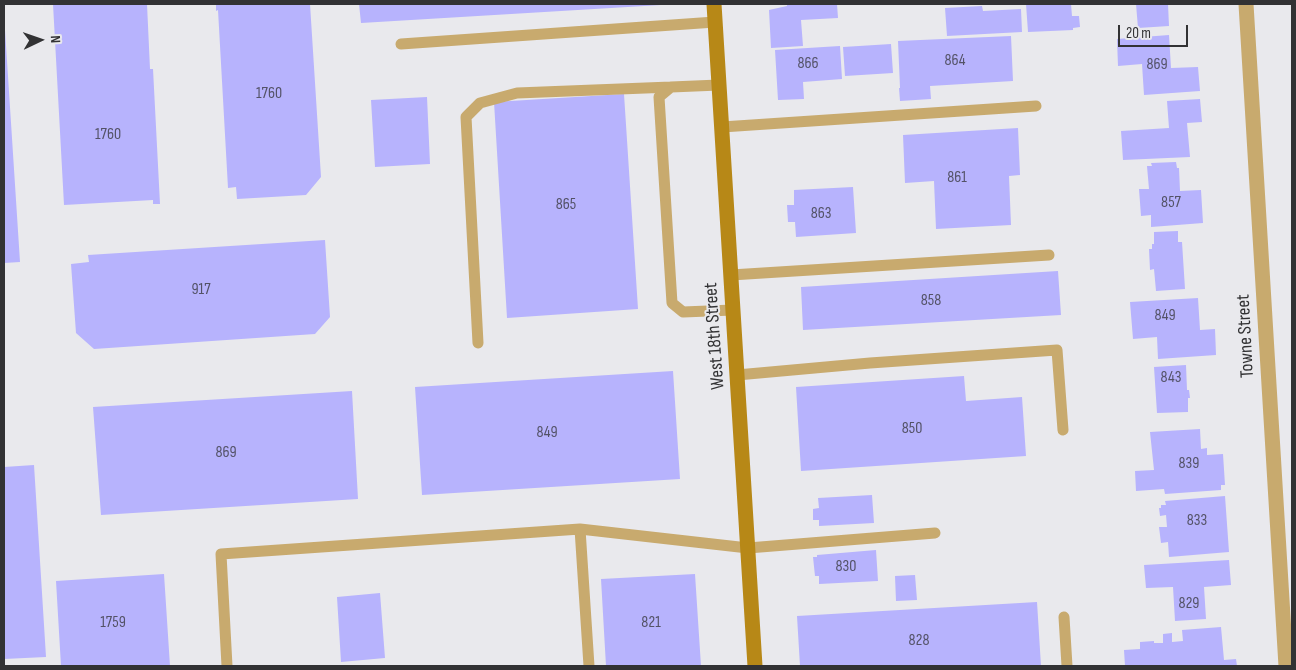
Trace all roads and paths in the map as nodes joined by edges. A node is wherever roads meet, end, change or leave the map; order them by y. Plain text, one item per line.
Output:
1 (714, 4) edge
2 (1246, 4) edge
3 (715, 22) junction
4 (401, 44) dead end
5 (719, 86) junction
6 (672, 87) junction
7 (1036, 106) dead end
8 (722, 127) junction
9 (1049, 255) dead end
10 (731, 275) junction
11 (733, 310) junction
12 (478, 344) dead end
13 (737, 375) junction
14 (1063, 430) dead end
15 (580, 529) junction
16 (935, 533) dead end
17 (748, 548) junction
18 (1064, 617) dead end
19 (227, 666) edge
20 (589, 666) edge
21 (755, 666) edge
22 (1067, 666) edge
23 (1286, 666) edge

1 - 3 street, West 18th Street
2 - 23 street, Towne Street
3 - 4 lane
3 - 5 street, West 18th Street
5 - 6 lane
5 - 8 street, West 18th Street
6 - 11 lane
6 - 12 lane
7 - 8 lane
8 - 10 street, West 18th Street
9 - 10 lane
10 - 11 street, West 18th Street
11 - 13 street, West 18th Street
13 - 14 lane
13 - 17 street, West 18th Street
15 - 17 lane
15 - 19 lane
15 - 20 lane
16 - 17 lane
17 - 21 street, West 18th Street
18 - 22 lane

